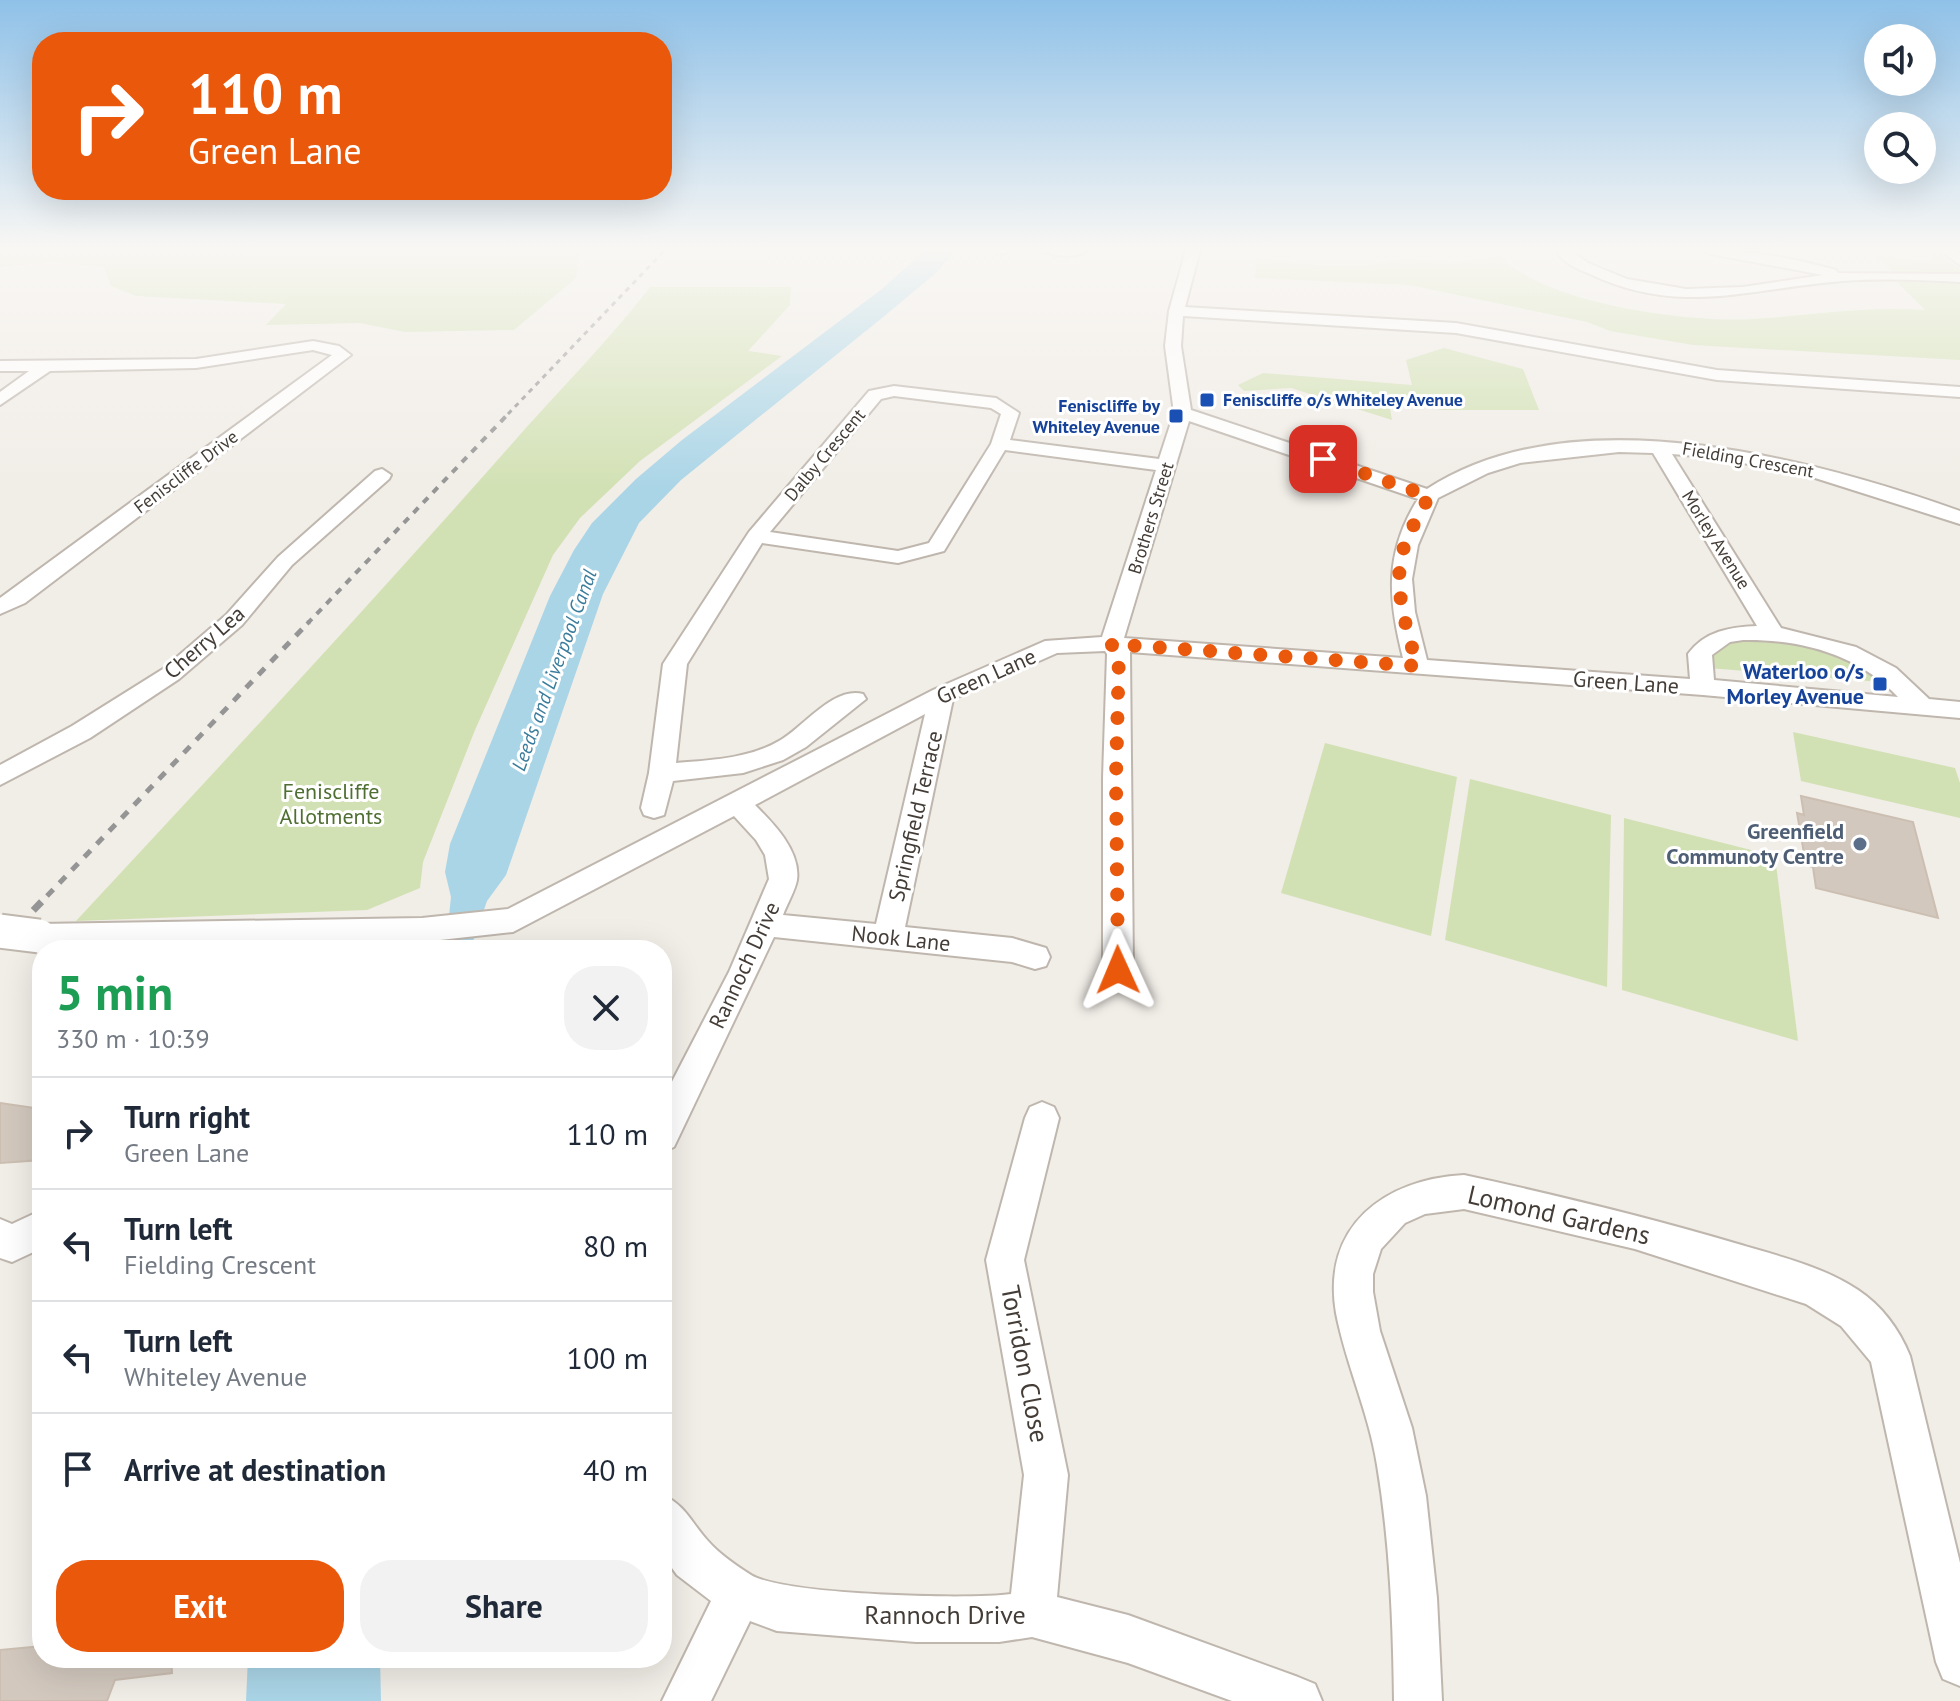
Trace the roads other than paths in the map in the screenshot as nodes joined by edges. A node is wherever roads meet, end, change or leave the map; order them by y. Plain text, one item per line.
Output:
1 (1174, 329) edge
2 (1466, 329) edge
3 (47, 365) junction
4 (0, 366) edge
5 (1960, 392) edge
6 (0, 400) edge
7 (1183, 413) junction
8 (1000, 444) junction
9 (1658, 446) junction
10 (1167, 466) junction
11 (382, 475) dead end
12 (1429, 496) junction
13 (1960, 518) edge
14 (756, 536) junction
15 (0, 607) edge
16 (1774, 635) junction
17 (1111, 644) junction
18 (1417, 666) junction
19 (1703, 687) junction
20 (942, 695) junction
21 (854, 699) dead end
22 (1923, 708) junction
23 (1960, 710) edge
24 (662, 773) junction
25 (0, 776) edge
26 (735, 801) junction
27 (654, 808) dead end
28 (765, 925) junction
29 (0, 931) edge
30 (888, 936) junction
31 (211, 940) edge
32 (267, 940) edge
33 (1035, 957) dead end
34 (1118, 970) dead end
35 (672, 1116) edge
36 (1042, 1118) dead end
37 (672, 1531) edge
38 (739, 1594) junction
39 (1032, 1614) junction
40 (1960, 1662) edge
41 (686, 1701) edge
42 (1298, 1701) edge
43 (1418, 1701) edge

1 - 7 street, Brothers Street
2 - 5 street
3 - 4 street
3 - 6 street
3 - 15 street, Feniscliffe Drive
7 - 10 street, Brothers Street
7 - 12 street
8 - 10 street
8 - 14 street, Dalby Crescent
8 - 14 street, Dalby Crescent
9 - 12 street, Fielding Crescent
9 - 13 street, Fielding Crescent
9 - 16 street, Morley Avenue
10 - 17 street, Brothers Street
11 - 25 street, Cherry Lea
12 - 18 street
14 - 24 street, Dalby Crescent
16 - 19 street
16 - 22 street
17 - 18 street, Green Lane
17 - 20 street, Green Lane
17 - 34 street
18 - 19 street, Green Lane
19 - 22 street, Green Lane
20 - 26 street, Green Lane
20 - 30 street, Springfield Terrace
21 - 24 street
22 - 23 street, Green Lane
24 - 27 street
26 - 28 street, Rannoch Drive
26 - 32 street, Green Lane
28 - 30 street, Nook Lane
28 - 35 street, Rannoch Drive
29 - 31 street, bridge
30 - 33 street, Nook Lane
36 - 39 street, Torridon Close
37 - 38 street, Rannoch Drive
38 - 39 street, Rannoch Drive
38 - 41 street
39 - 42 street, Rannoch Drive
40 - 43 street, Lomond Gardens

